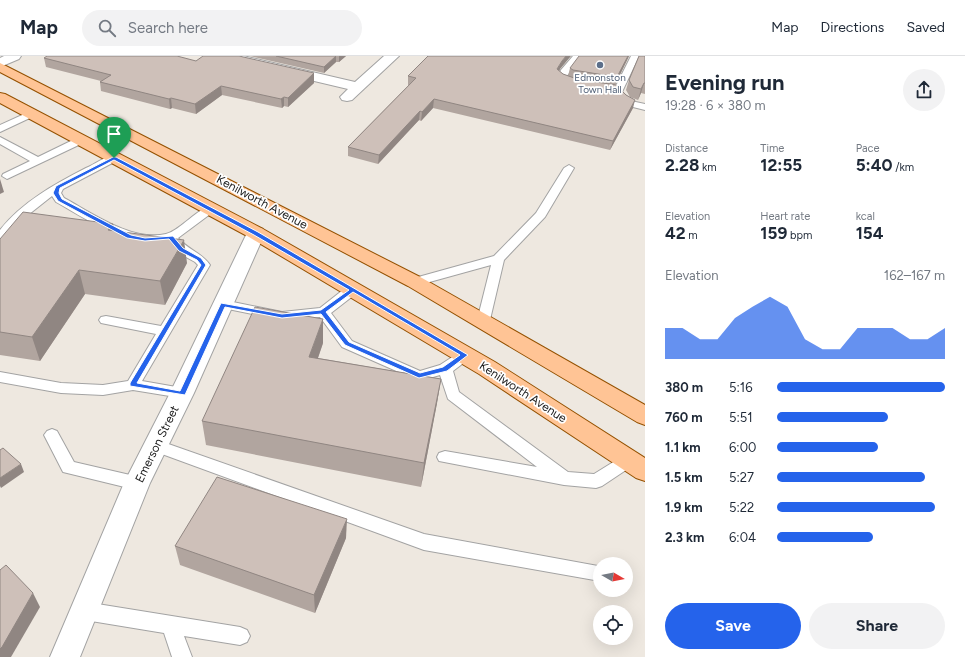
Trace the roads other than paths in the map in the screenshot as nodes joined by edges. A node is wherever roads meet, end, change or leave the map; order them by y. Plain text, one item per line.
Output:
1 (14, 56) edge
2 (226, 56) edge
3 (392, 56) edge
4 (578, 56) edge
5 (635, 56) edge
6 (0, 63) edge
7 (0, 67) edge
8 (583, 84) edge
9 (358, 87) junction
10 (0, 97) edge
11 (345, 98) dead end
12 (645, 107) edge
13 (31, 114) junction
14 (0, 129) edge
15 (0, 140) edge
16 (81, 140) junction
17 (114, 158) junction
18 (38, 161) junction
19 (568, 168) dead end
20 (7, 176) dead end
21 (58, 187) junction
22 (211, 209) junction
23 (256, 233) junction
24 (171, 237) junction
25 (0, 238) edge
26 (498, 259) junction
27 (415, 282) junction
28 (353, 290) junction
29 (223, 304) junction
30 (323, 312) junction
31 (106, 320) dead end
32 (484, 321) junction
33 (165, 331) junction
34 (465, 355) junction
35 (445, 369) junction
36 (0, 377) edge
37 (133, 385) junction
38 (182, 394) junction
39 (645, 416) edge
40 (52, 435) dead end
41 (157, 446) junction
42 (445, 457) dead end
43 (637, 465) edge
44 (564, 478) junction
45 (137, 483) junction
46 (593, 573) edge
47 (85, 611) junction
48 (171, 625) junction
49 (240, 636) dead end
50 (65, 657) edge
51 (182, 657) edge

1 - 6 street
2 - 9 street
3 - 9 street
4 - 8 lane
5 - 12 lane
7 - 27 main road, Kenilworth Avenue
9 - 11 street
10 - 13 main road, Kenilworth Avenue
13 - 14 lane
13 - 16 main road, Kenilworth Avenue
15 - 18 lane
16 - 17 main road, Kenilworth Avenue
16 - 18 lane
17 - 21 lane
17 - 22 main road, Kenilworth Avenue
18 - 20 lane
19 - 26 lane
21 - 24 lane
21 - 25 lane
22 - 23 main road, Kenilworth Avenue
22 - 24 lane
23 - 28 main road, Kenilworth Avenue
23 - 29 street, Emerson Street
24 - 33 lane
26 - 27 lane
26 - 32 lane
27 - 32 main road, Kenilworth Avenue
28 - 30 lane
28 - 34 main road, Kenilworth Avenue
29 - 30 lane
29 - 38 street, Emerson Street
30 - 35 lane
31 - 33 lane
32 - 39 main road, Kenilworth Avenue
33 - 37 lane
34 - 35 lane
34 - 43 main road, Kenilworth Avenue
35 - 44 lane
36 - 37 lane
37 - 38 lane
38 - 41 street, Emerson Street
40 - 45 lane
41 - 45 street, Emerson Street
41 - 46 lane
42 - 44 lane
43 - 44 lane
45 - 47 street, Emerson Street
47 - 48 lane
47 - 50 street, Emerson Street
48 - 49 lane
48 - 51 lane

